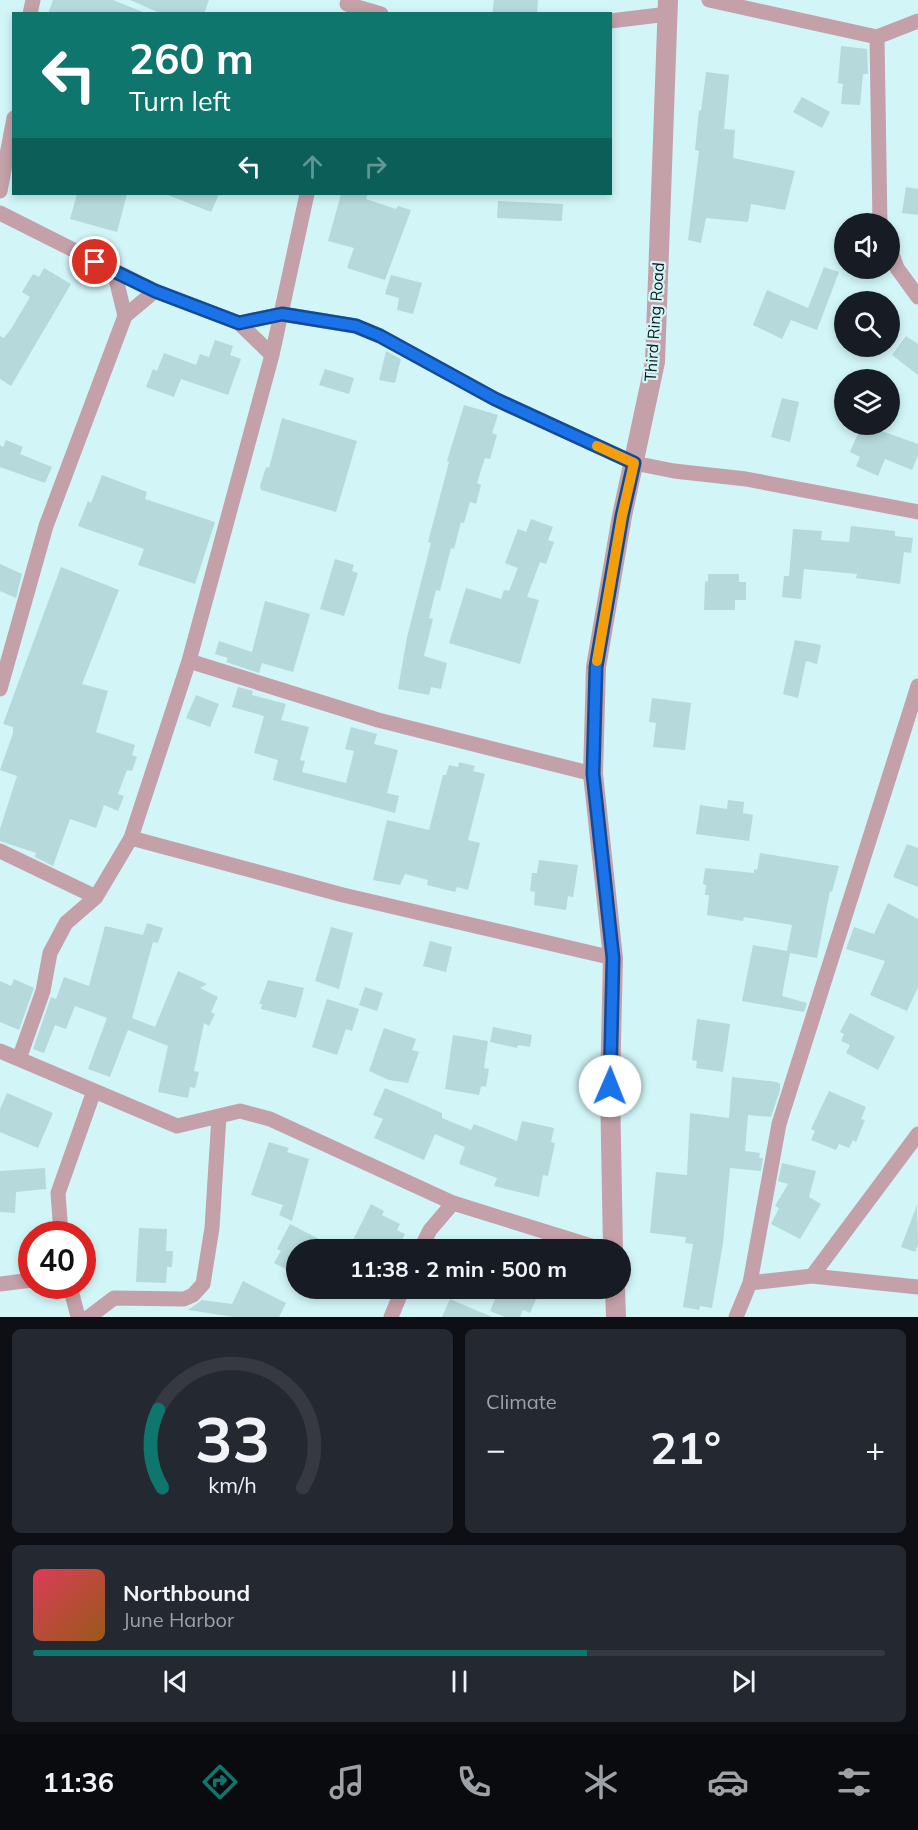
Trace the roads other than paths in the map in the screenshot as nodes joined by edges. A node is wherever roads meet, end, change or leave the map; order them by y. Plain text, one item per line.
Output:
1 (709, 0) edge
2 (346, 6) edge
3 (668, 7) edge
4 (372, 12) edge
5 (612, 21) edge
6 (918, 21) edge
7 (877, 37) junction
8 (12, 127) edge
9 (0, 191) edge
10 (307, 195) edge
11 (0, 213) edge
12 (880, 213) edge
13 (114, 271) junction
14 (900, 272) edge
15 (155, 291) junction
16 (918, 297) edge
17 (282, 314) junction
18 (125, 316) junction
19 (239, 323) junction
20 (272, 355) junction
21 (634, 463) junction
22 (918, 512) edge
23 (189, 661) junction
24 (918, 686) edge
25 (0, 689) edge
26 (593, 774) junction
27 (131, 838) junction
28 (0, 851) edge
29 (96, 897) junction
30 (613, 958) junction
31 (0, 1051) edge
32 (19, 1059) junction
33 (94, 1091) junction
34 (219, 1116) junction
35 (918, 1134) edge
36 (453, 1203) junction
37 (60, 1221) edge
38 (426, 1239) edge
39 (569, 1239) edge
40 (613, 1239) edge
41 (812, 1276) junction
42 (18, 1282) edge
43 (750, 1283) junction
44 (0, 1284) edge
45 (918, 1287) edge
46 (73, 1299) edge
47 (398, 1299) edge
48 (615, 1299) edge
49 (78, 1317) edge
50 (89, 1317) edge
51 (391, 1317) edge
52 (616, 1317) edge
53 (736, 1317) edge

1 - 7 street
2 - 4 street
3 - 5 street
3 - 21 street, Third Ring Road
6 - 7 street
7 - 12 street
8 - 9 street
10 - 17 street
11 - 13 street
13 - 15 street
13 - 18 street
14 - 16 street
15 - 18 street
15 - 19 street
17 - 19 street
17 - 20 street
17 - 21 street
18 - 25 street
19 - 20 street
20 - 23 street
21 - 22 street
21 - 26 street, Third Ring Road
23 - 26 street
23 - 27 street
24 - 43 street
26 - 30 street, Third Ring Road
27 - 29 street
27 - 30 street
28 - 29 street
29 - 32 street
30 - 40 street, Third Ring Road
31 - 32 street
32 - 33 street
33 - 34 street
33 - 37 street
34 - 36 street
34 - 50 street
35 - 41 street
36 - 38 street
36 - 39 street
41 - 43 street
41 - 45 street
42 - 44 street
43 - 53 street
46 - 49 street
47 - 51 street
48 - 52 street

